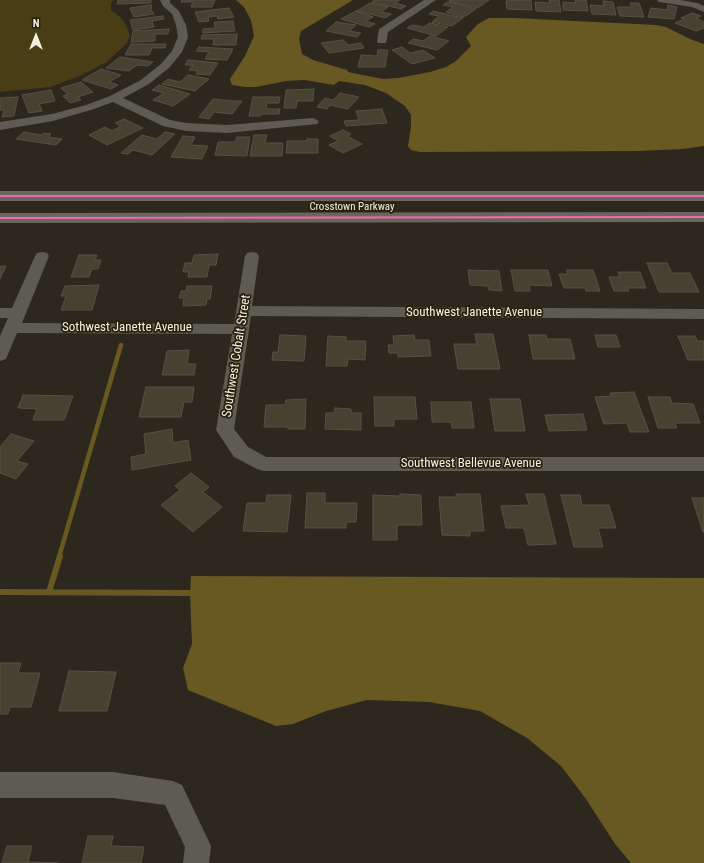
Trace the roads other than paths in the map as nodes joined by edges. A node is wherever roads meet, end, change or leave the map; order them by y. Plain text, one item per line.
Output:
1 (165, 0) edge
2 (431, 0) edge
3 (662, 0) edge
4 (704, 9) edge
5 (382, 40) dead end
6 (114, 98) junction
7 (313, 122) dead end
8 (0, 126) edge
9 (0, 196) edge
10 (704, 196) edge
11 (704, 217) edge
12 (0, 218) edge
13 (42, 256) dead end
14 (252, 256) dead end
15 (244, 312) junction
16 (0, 313) edge
17 (18, 313) junction
18 (704, 314) edge
19 (13, 328) junction
20 (241, 329) junction
21 (0, 356) edge
22 (241, 452) joint
23 (704, 464) edge
24 (0, 785) edge
25 (196, 863) edge

1 - 6 street
2 - 5 street
3 - 4 street
6 - 7 street
6 - 8 street
9 - 10 main road, Crosstown Parkway
11 - 12 main road, Crosstown Parkway
13 - 17 street
14 - 15 street, Southwest Cobalt Street
15 - 18 street, Southwest Janette Avenue
15 - 20 street, Southwest Cobalt Street
16 - 17 street
17 - 19 street
19 - 20 street, Sothwest Janette Avenue
19 - 21 street
20 - 22 street, Southwest Cobalt Street
22 - 23 street, Southwest Bellevue Avenue
24 - 25 street

